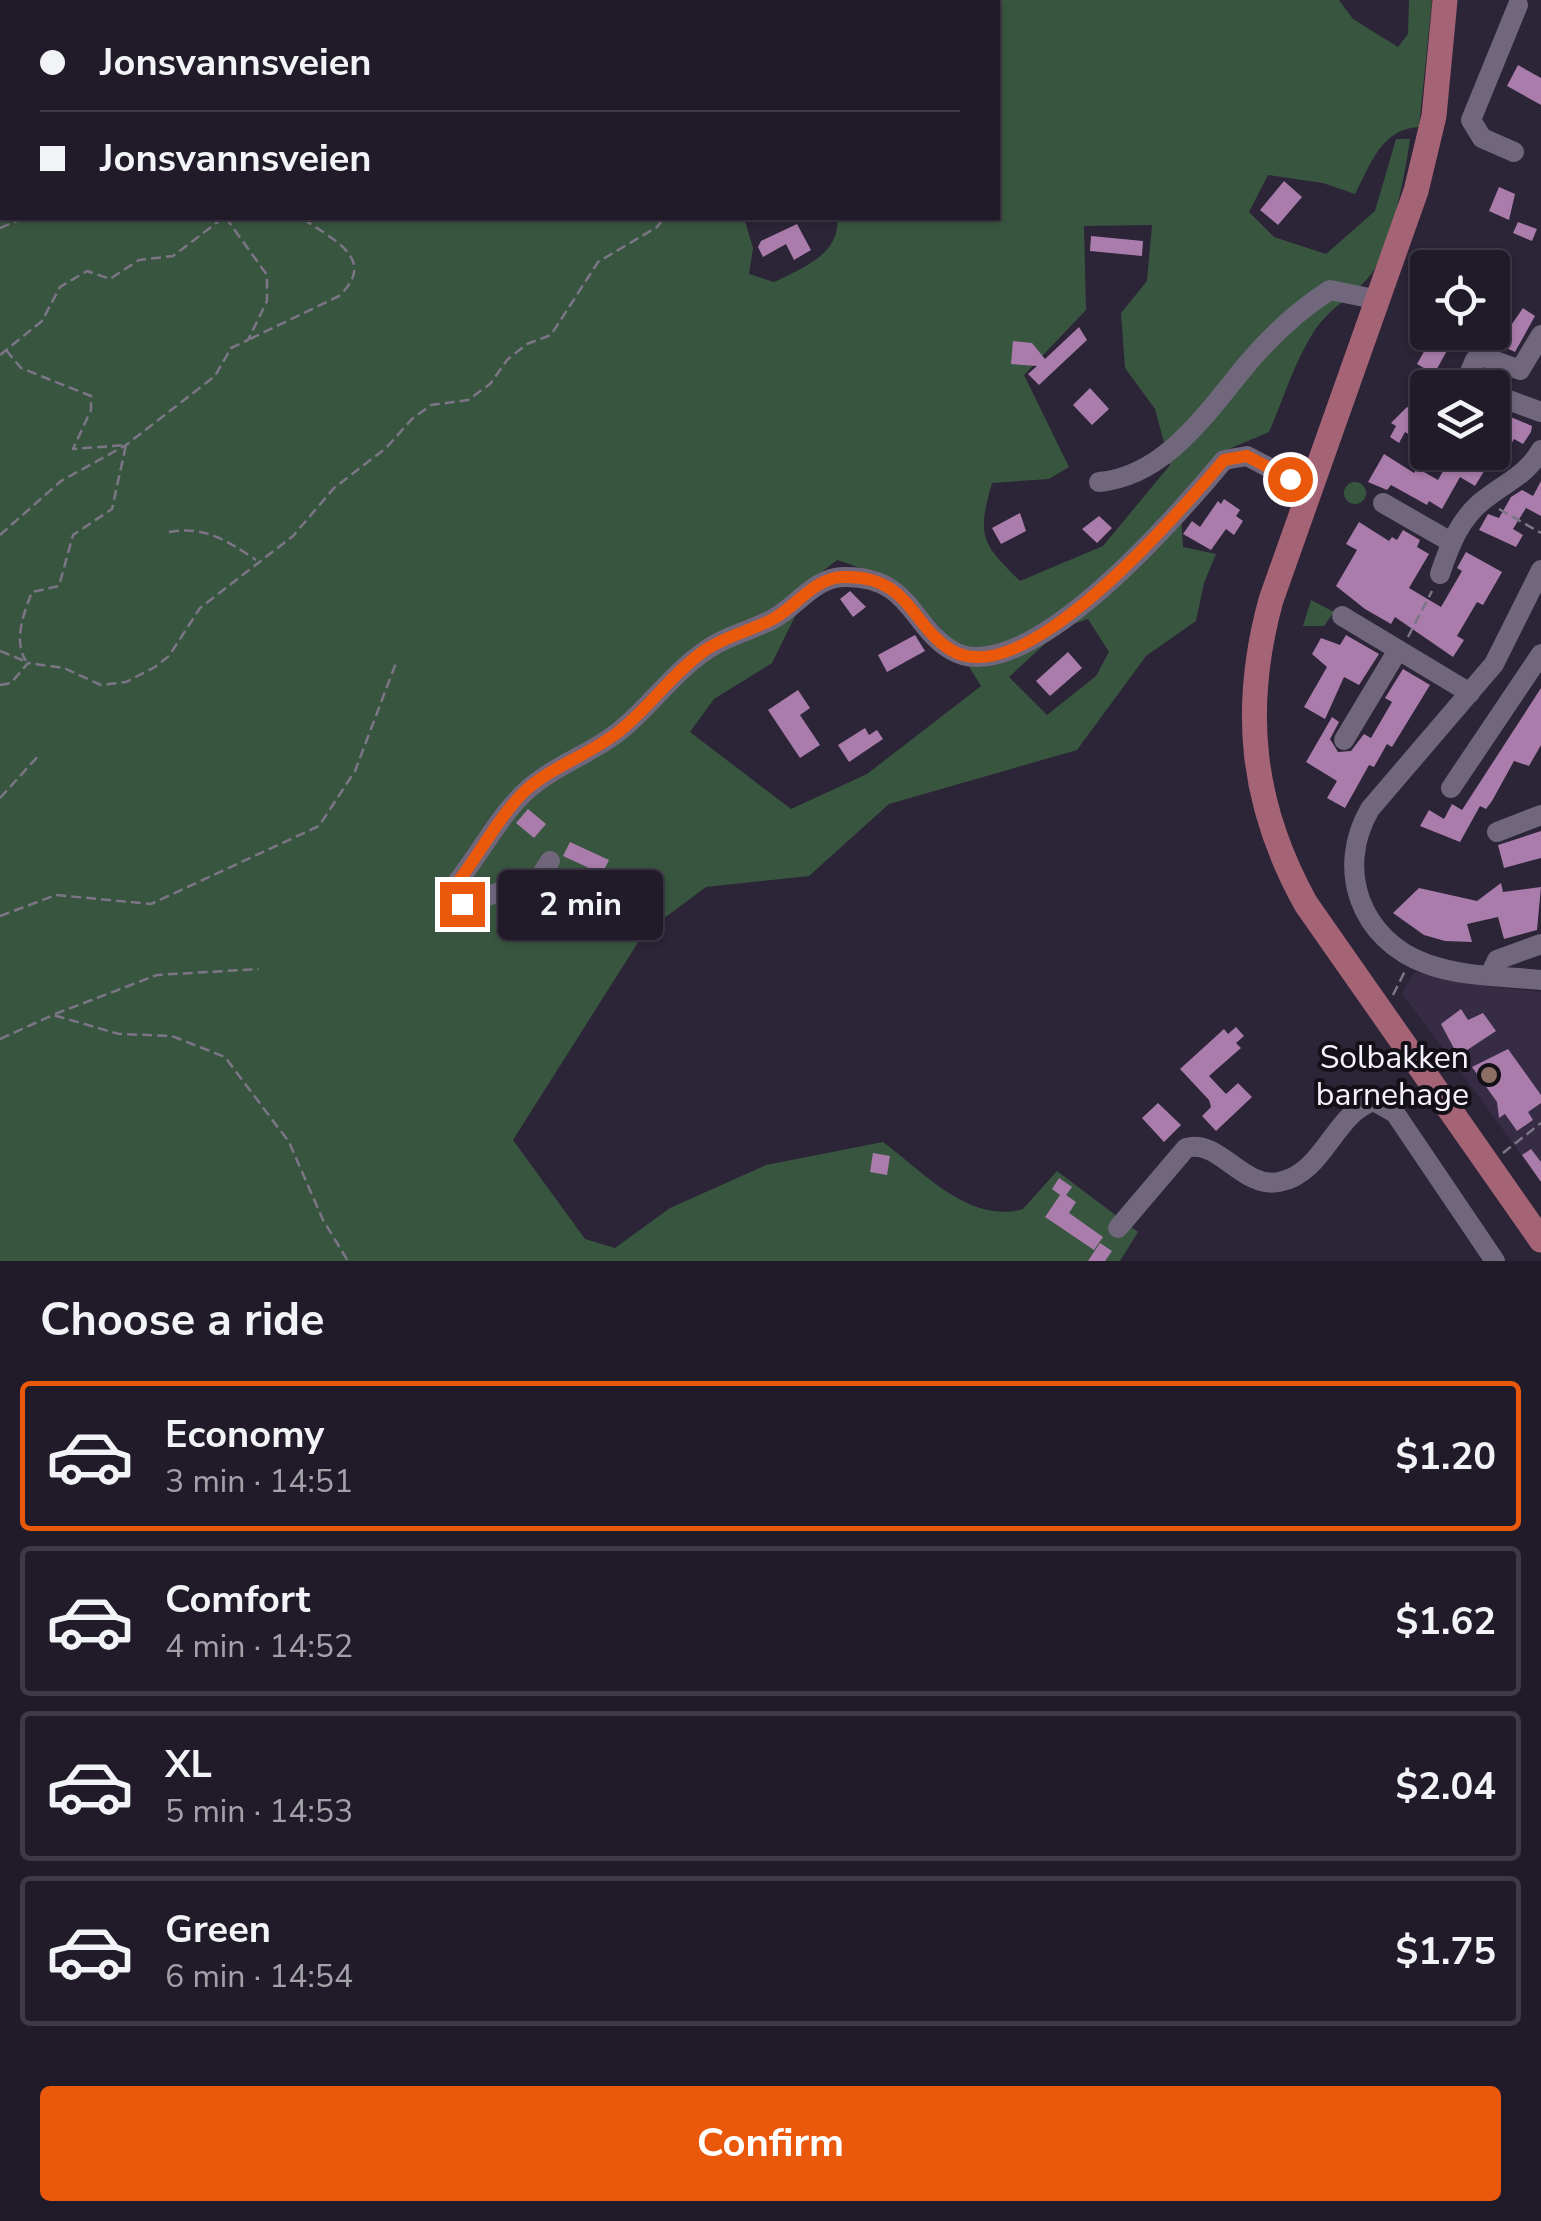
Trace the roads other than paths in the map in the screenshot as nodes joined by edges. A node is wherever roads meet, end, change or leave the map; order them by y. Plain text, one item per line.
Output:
1 (1445, 0) edge
2 (1516, 2) edge
3 (1514, 152) dead end
4 (1378, 300) junction
5 (1541, 336) edge
6 (1471, 370) edge
7 (1510, 401) edge
8 (1541, 412) edge
9 (1541, 450) edge
10 (1100, 482) dead end
11 (1310, 489) junction
12 (1383, 503) dead end
13 (1451, 542) junction
14 (1541, 570) edge
15 (1440, 574) road end
16 (1342, 616) dead end
17 (1398, 650) junction
18 (1541, 654) edge
19 (1470, 692) junction
20 (1344, 740) dead end
21 (1451, 788) dead end
22 (1541, 815) edge
23 (1496, 832) dead end
24 (550, 861) dead end
25 (1541, 944) edge
26 (1490, 974) junction
27 (1541, 980) edge
28 (1118, 1228) dead end
29 (1541, 1240) edge
30 (1495, 1261) edge

1 - 4 main road
2 - 3 street
4 - 10 street
4 - 11 main road
5 - 6 street
7 - 8 street
9 - 13 street
11 - 24 street
11 - 29 main road
12 - 13 street
13 - 15 street
14 - 19 street
16 - 17 street
17 - 19 street
17 - 20 street
18 - 21 street
19 - 26 street
22 - 23 street
25 - 26 street
26 - 27 street
28 - 30 street

